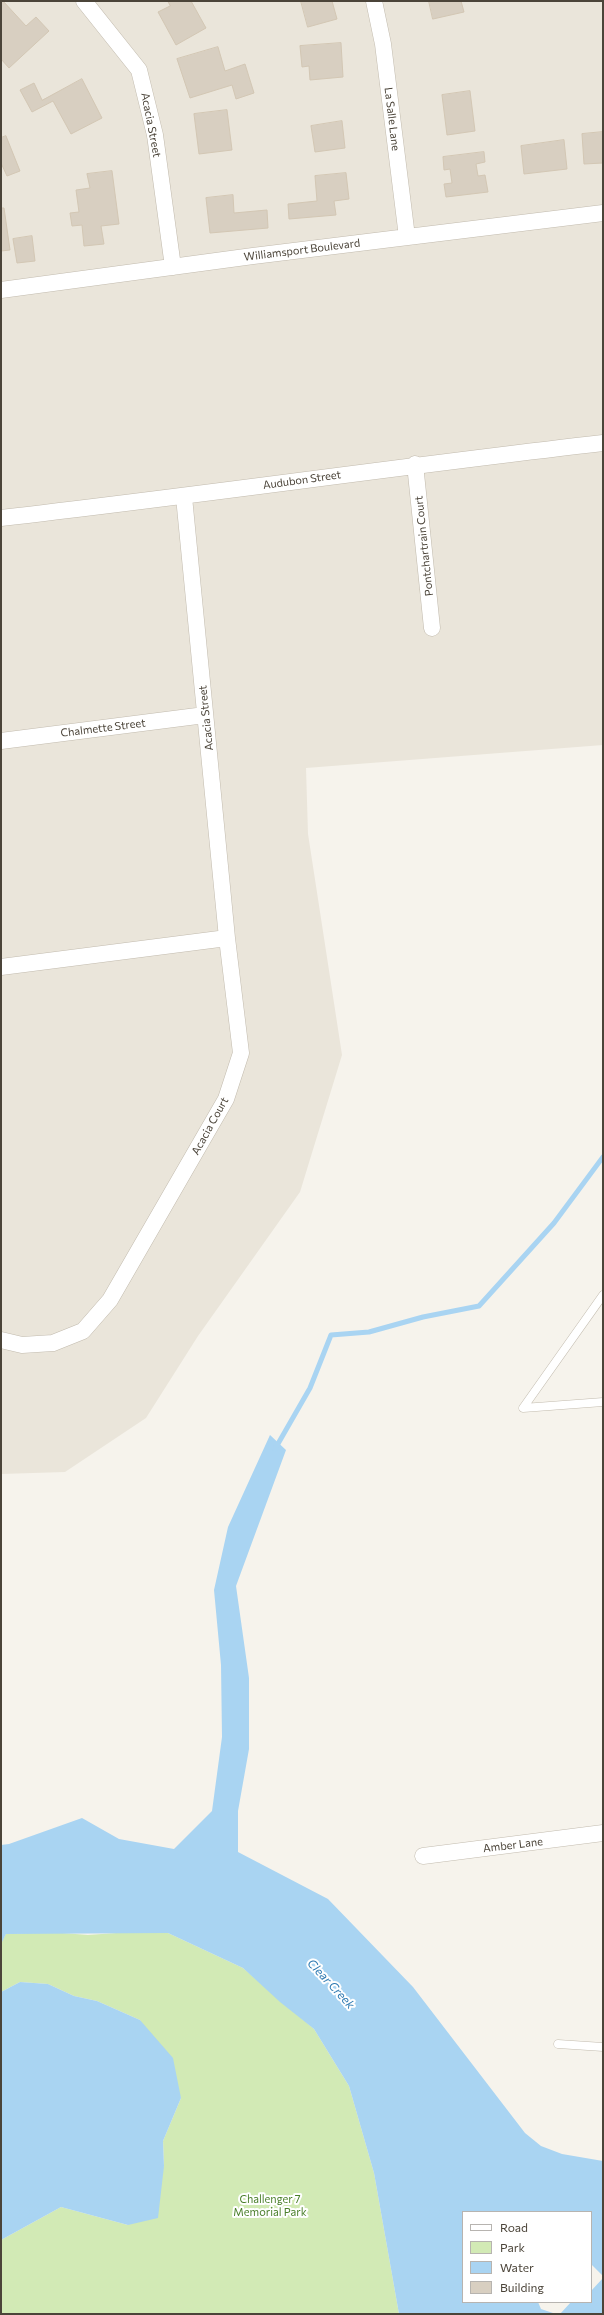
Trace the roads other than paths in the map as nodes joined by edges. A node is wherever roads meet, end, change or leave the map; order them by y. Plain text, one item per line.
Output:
1 (84, 1) edge
2 (374, 1) edge
3 (603, 213) edge
4 (407, 237) junction
5 (173, 268) junction
6 (1, 290) edge
7 (603, 443) edge
8 (415, 464) junction
9 (184, 497) junction
10 (1, 518) edge
11 (432, 628) dead end
12 (205, 715) junction
13 (1, 741) edge
14 (227, 938) junction
15 (1, 967) edge
16 (603, 1295) edge
17 (1, 1340) edge
18 (603, 1402) edge
19 (603, 1834) edge
20 (423, 1856) dead end
21 (558, 2044) dead end
22 (603, 2047) edge

1 - 5 street, Acacia Street
2 - 4 street, La Salle Lane
3 - 4 street, Williamsport Boulevard
4 - 5 street, Williamsport Boulevard
5 - 6 street, Williamsport Boulevard
7 - 8 street, Audubon Street
8 - 9 street, Audubon Street
8 - 11 street, Pontchartrain Court
9 - 10 street, Audubon Street
9 - 12 street, Acacia Street
12 - 13 street, Chalmette Street
12 - 14 street, Acacia Street
14 - 15 street
14 - 17 street, Acacia Court
16 - 18 lane
19 - 20 street, Amber Lane
21 - 22 lane

